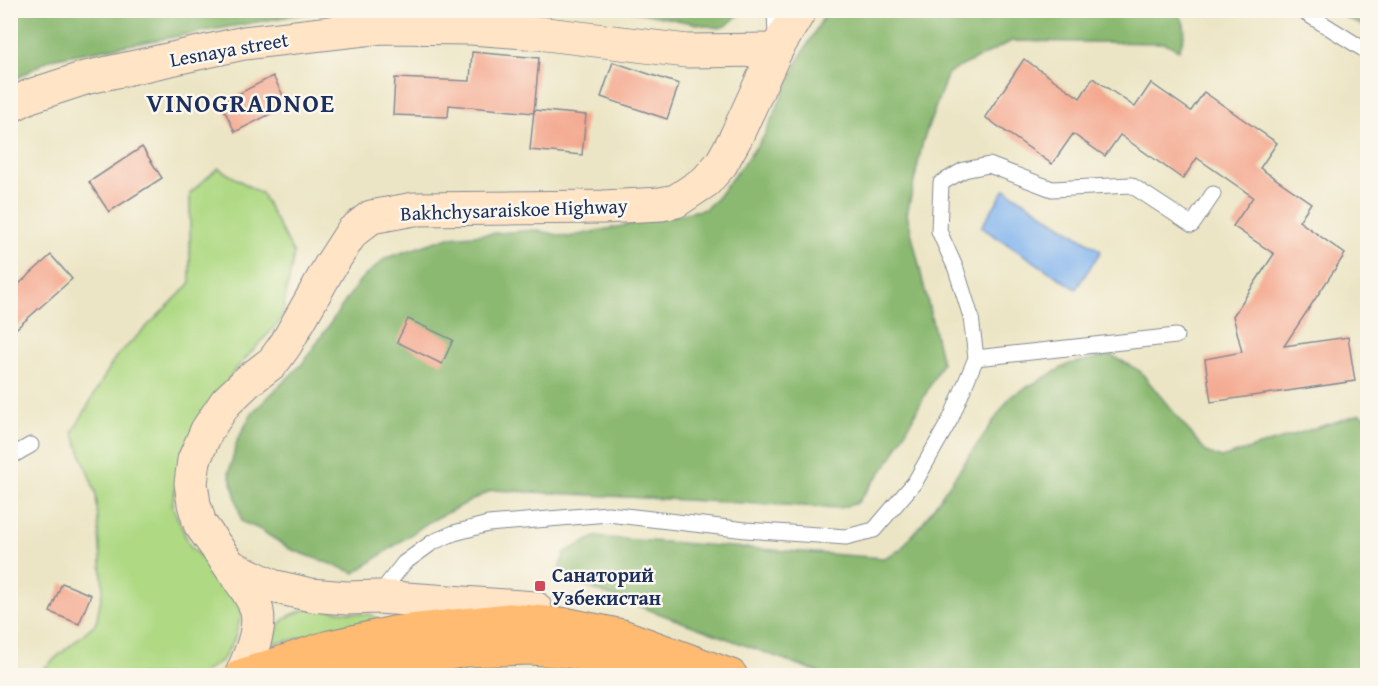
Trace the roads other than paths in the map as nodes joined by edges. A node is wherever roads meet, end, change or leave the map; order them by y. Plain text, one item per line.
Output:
1 (775, 10) edge
2 (800, 10) edge
3 (1300, 10) edge
4 (382, 19) edge
5 (776, 50) junction
6 (1368, 52) edge
7 (10, 106) edge
8 (1213, 194) dead end
9 (1176, 336) dead end
10 (976, 358) junction
11 (31, 445) dead end
12 (10, 457) edge
13 (230, 567) junction
14 (363, 597) junction
15 (622, 636) junction
16 (466, 650) junction
17 (241, 675) edge
18 (319, 675) edge
19 (663, 675) edge
20 (731, 675) edge

1 - 5 lane
2 - 5 main road, Bakhchysaraiskoe Highway
3 - 6 lane
4 - 5 main road, Lesnaya street
4 - 7 main road, Lesnaya street
5 - 13 main road, Bakhchysaraiskoe Highway
8 - 10 lane
9 - 10 lane
10 - 14 lane
11 - 12 lane
13 - 14 main road
13 - 17 main road, Bakhchysaraiskoe Highway
14 - 15 main road
14 - 16 main road
15 - 17 highway
15 - 20 highway
16 - 18 highway
16 - 19 highway

